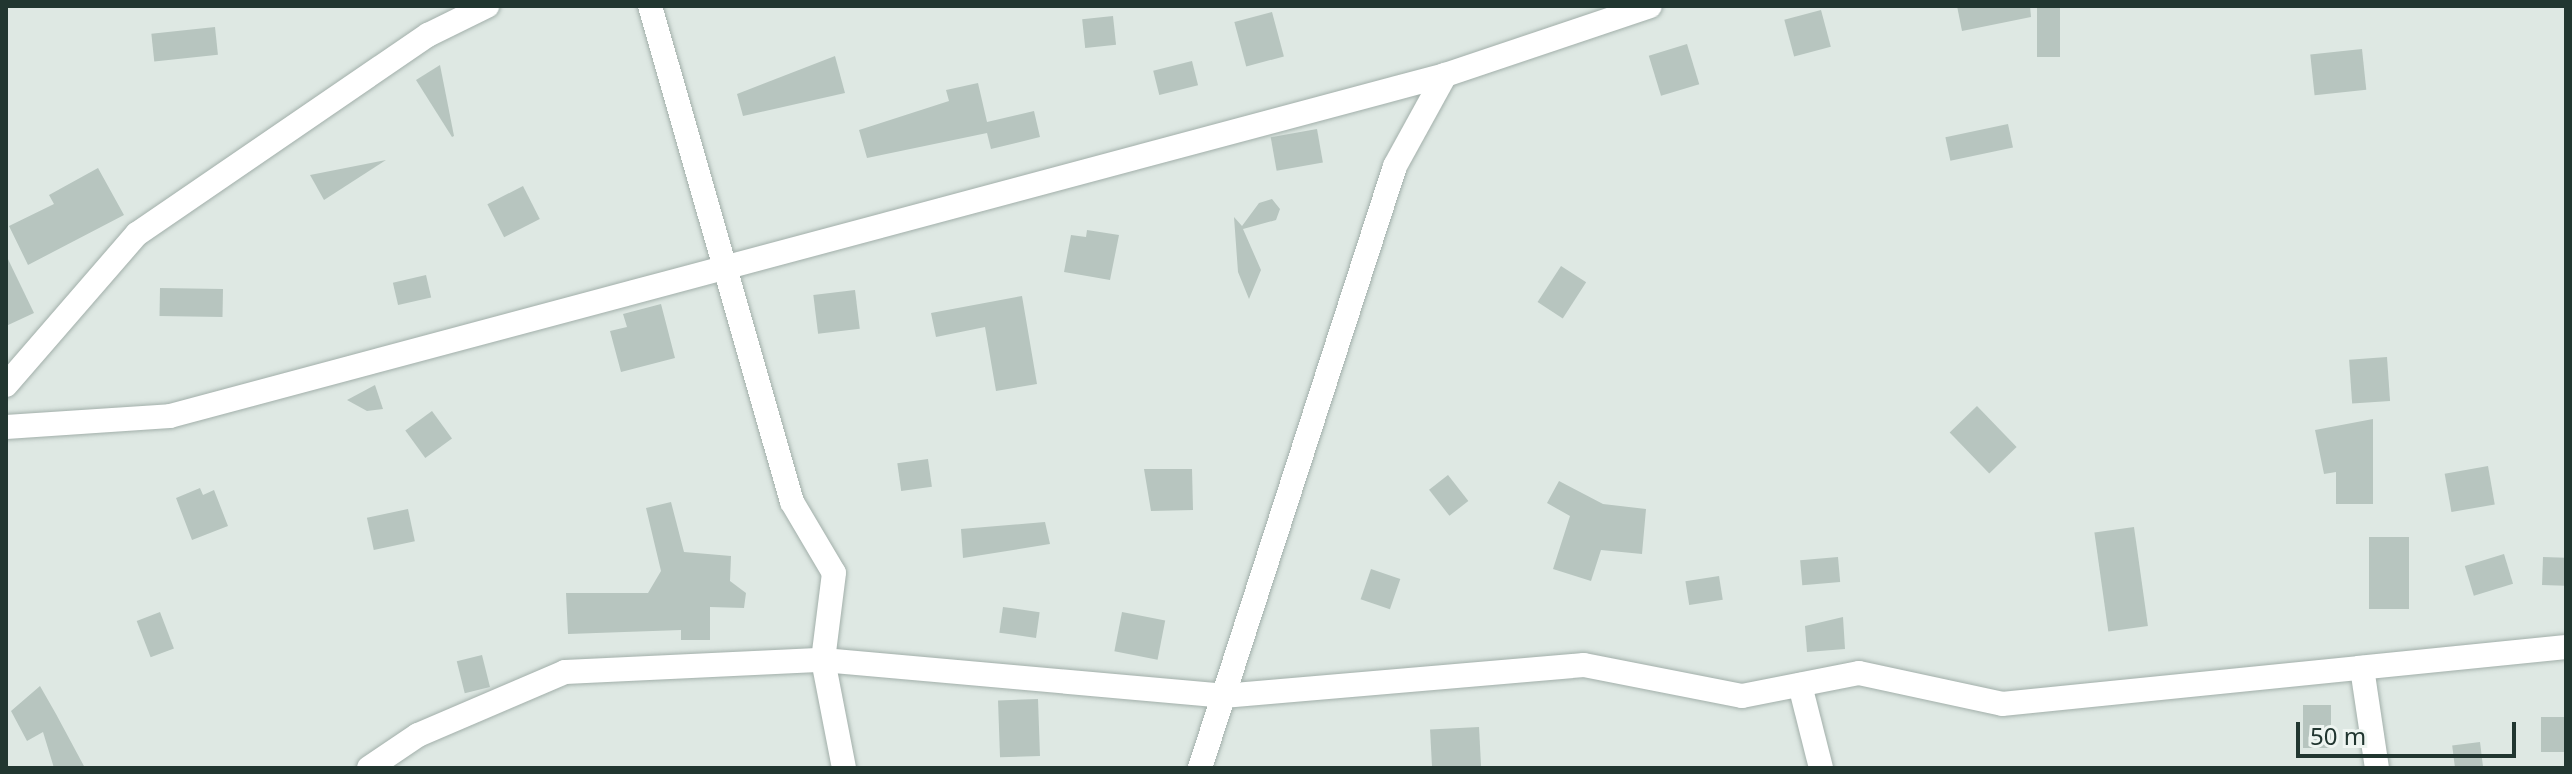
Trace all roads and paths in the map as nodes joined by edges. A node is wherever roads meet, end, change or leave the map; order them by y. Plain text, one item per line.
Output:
1 (487, 6) edge
2 (650, 6) edge
3 (1650, 6) edge
4 (1445, 75) junction
5 (729, 264) junction
6 (6, 385) edge
7 (6, 427) edge
8 (2566, 647) edge
9 (823, 660) junction
10 (2362, 668) junction
11 (1800, 685) junction
12 (1223, 696) junction
13 (369, 768) edge
14 (844, 768) edge
15 (1200, 768) edge
16 (1821, 768) edge
17 (2377, 768) edge

1 - 6 street
2 - 5 street
3 - 4 street
4 - 5 street
4 - 12 street
5 - 7 street
5 - 9 street
8 - 10 street
9 - 12 street
9 - 13 street
9 - 14 street
10 - 11 street
10 - 17 street
11 - 12 street
11 - 16 street
12 - 15 street

